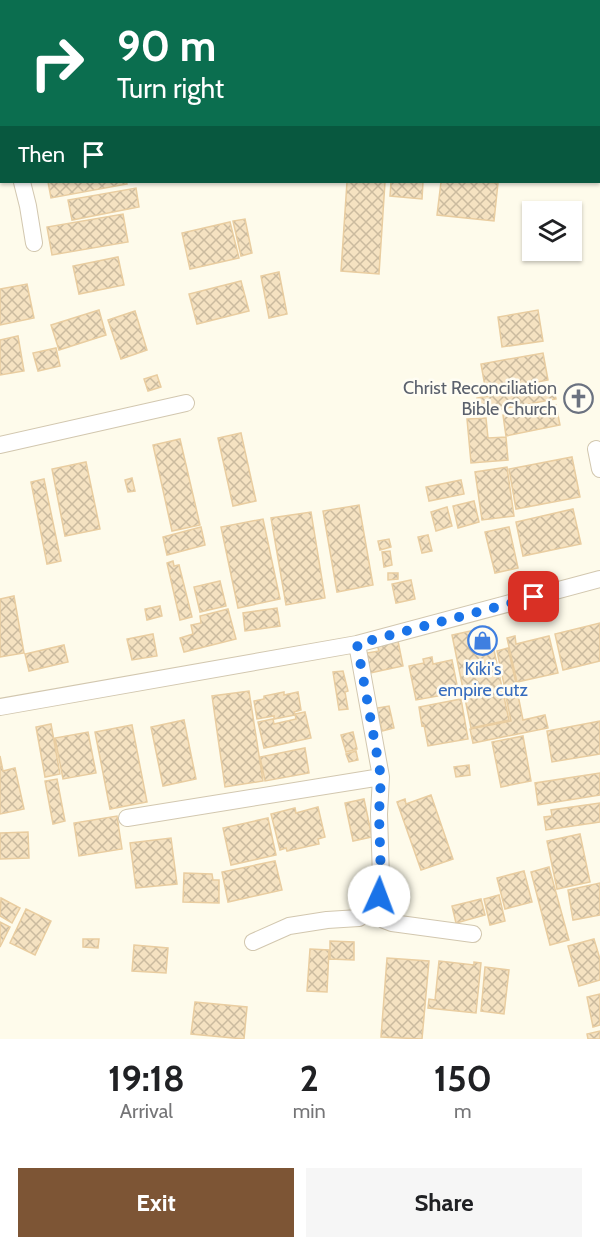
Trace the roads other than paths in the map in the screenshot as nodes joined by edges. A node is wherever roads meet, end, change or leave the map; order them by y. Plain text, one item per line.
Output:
1 (21, 183) edge
2 (34, 243) dead end
3 (186, 403) dead end
4 (0, 445) edge
5 (596, 449) dead end
6 (600, 469) edge
7 (600, 579) edge
8 (357, 644) junction
9 (0, 707) edge
10 (381, 777) junction
11 (127, 818) dead end
12 (374, 909) junction
13 (473, 934) dead end
14 (253, 942) dead end

1 - 2 street
3 - 4 street
5 - 6 street
7 - 8 street
8 - 9 street
8 - 10 street
10 - 11 street
10 - 12 street
12 - 13 street
12 - 14 street

